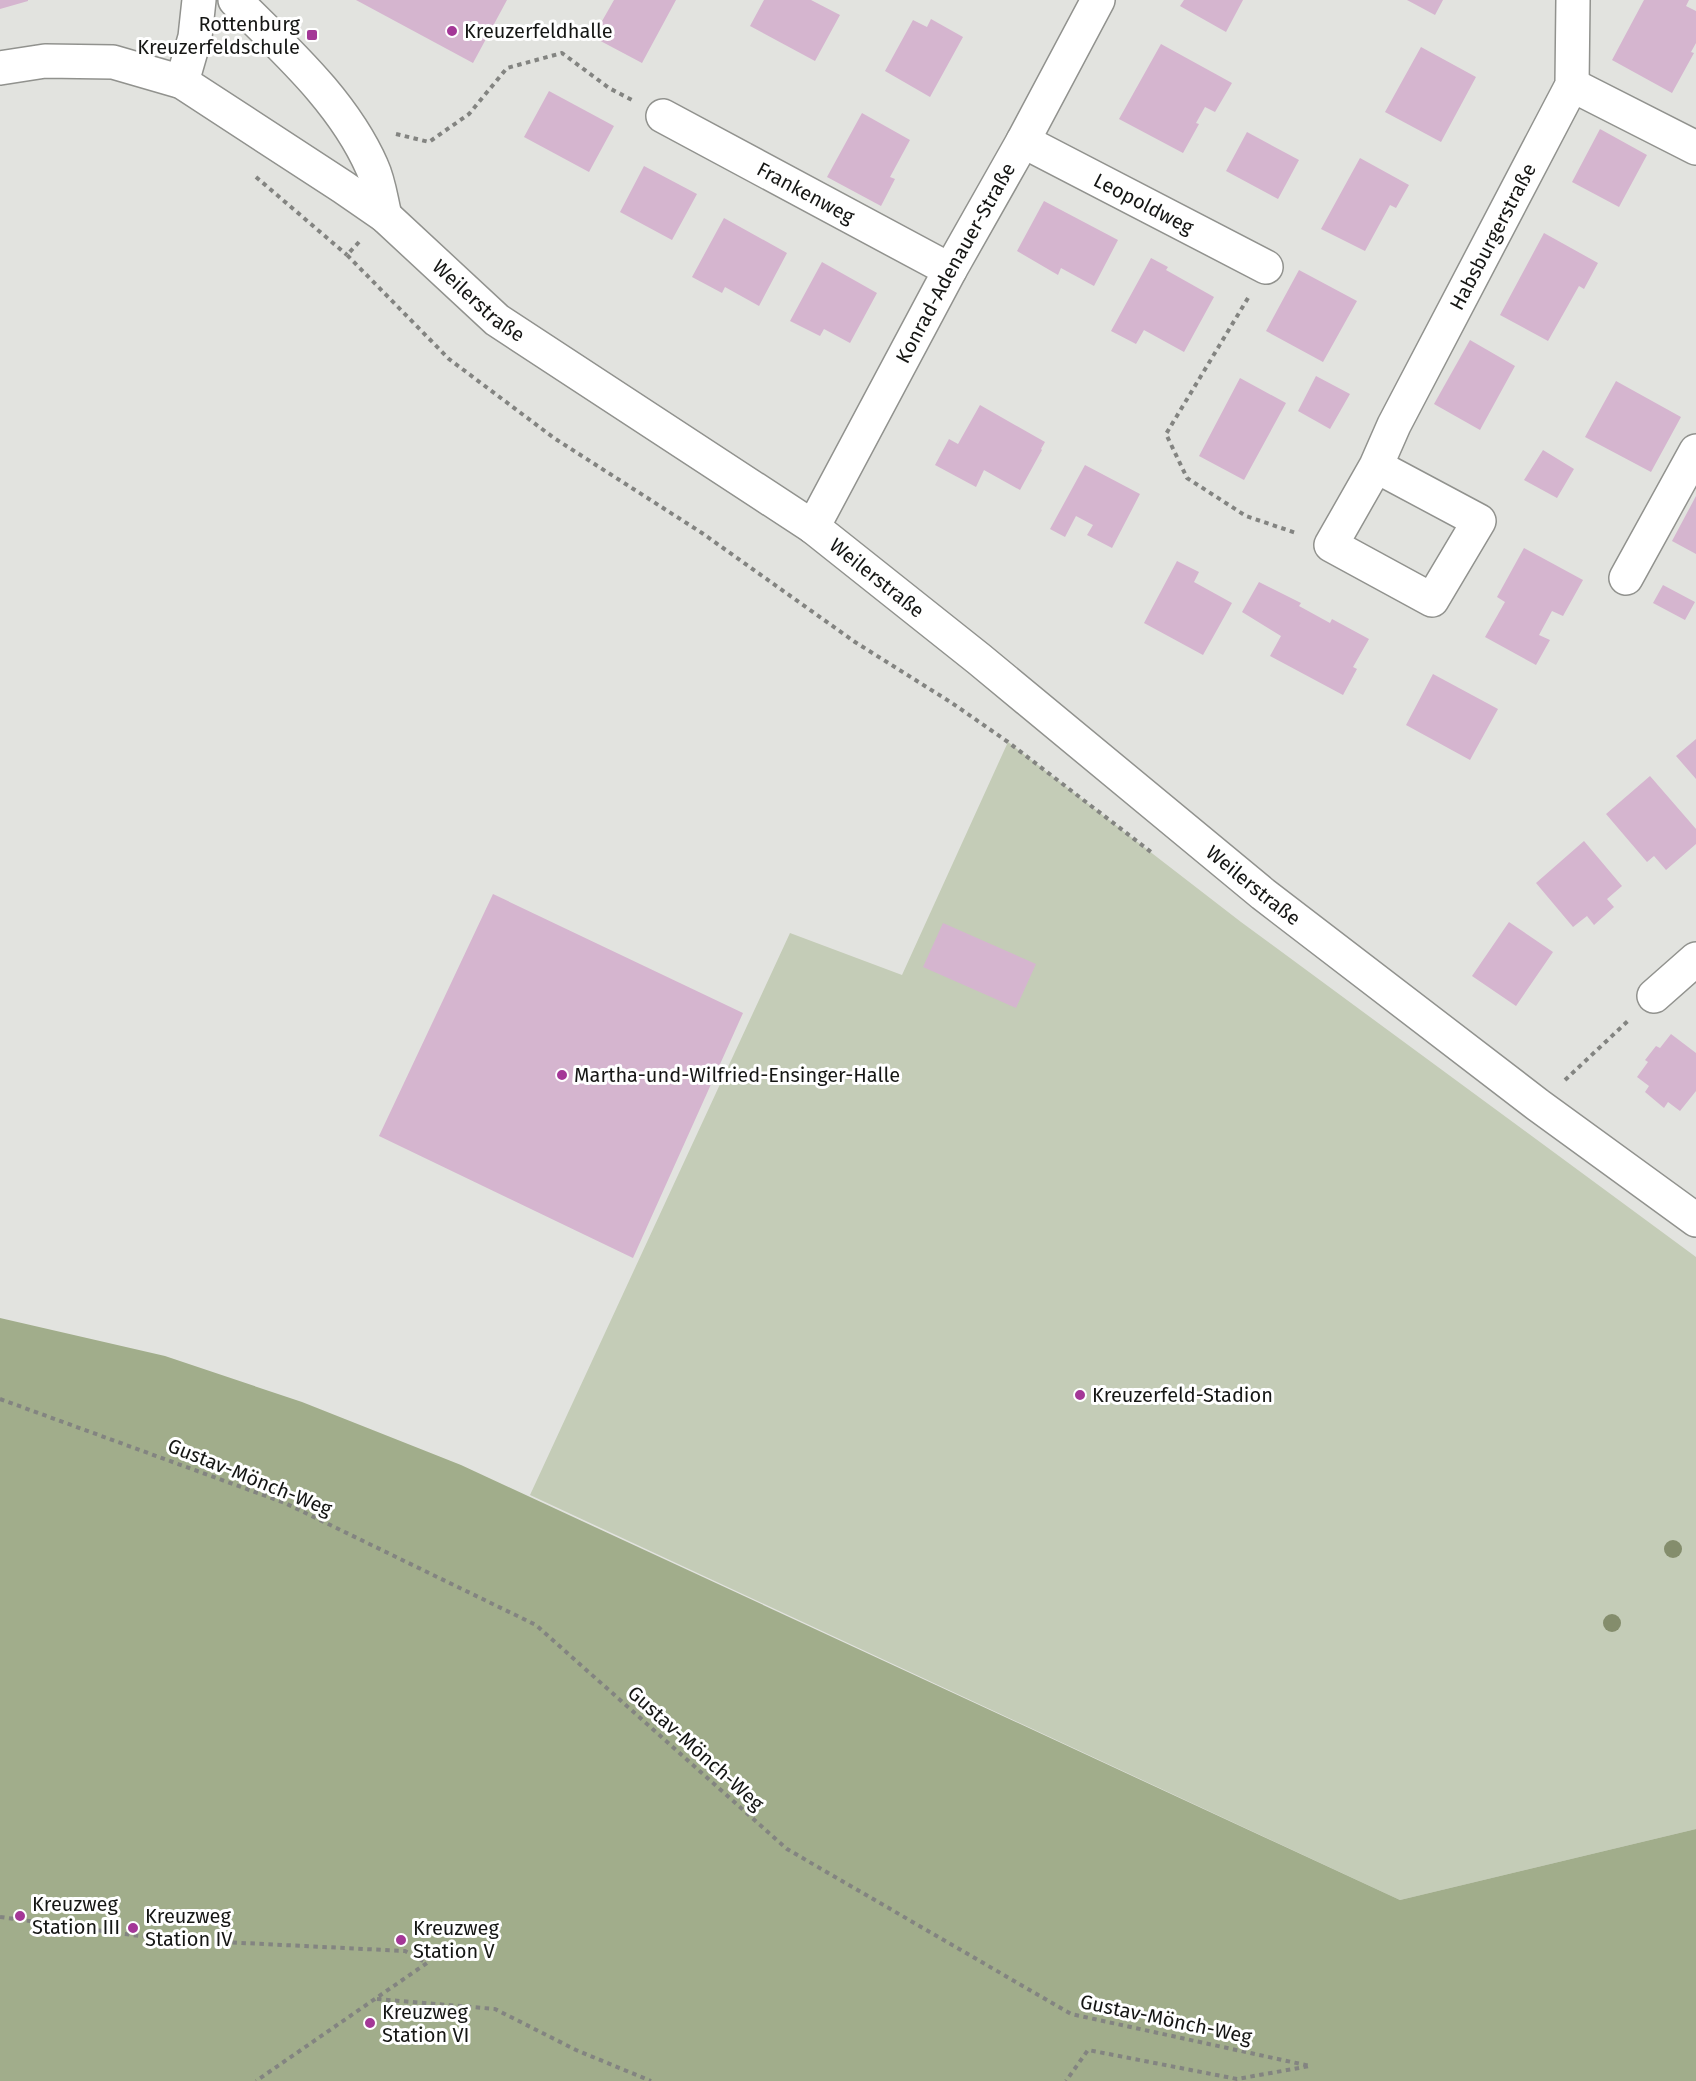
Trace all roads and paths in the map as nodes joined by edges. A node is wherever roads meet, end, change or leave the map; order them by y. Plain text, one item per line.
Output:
1 (199, 0) edge
2 (235, 0) edge
3 (1098, 0) edge
4 (1573, 0) edge
5 (0, 68) edge
6 (182, 82) junction
7 (1572, 85) junction
8 (663, 116) joint
9 (349, 123) junction
10 (1023, 141) junction
11 (1696, 148) edge
12 (250, 173) dead end
13 (385, 216) junction
14 (347, 255) junction
15 (1266, 267) joint
16 (950, 270) junction
17 (1696, 450) edge
18 (1377, 466) junction
19 (813, 526) junction
20 (1331, 545) junction
21 (1626, 578) dead end
22 (952, 703) dead end
23 (1696, 959) edge
24 (1654, 996) joint
25 (1538, 1105) junction
26 (1696, 1220) edge
27 (0, 1399) edge
28 (0, 1917) edge
29 (377, 1999) junction
30 (256, 2081) edge
31 (651, 2081) edge
32 (1066, 2081) edge

1 - 6 street
2 - 9 street
3 - 10 street, Konrad-Adenauer-Straße
4 - 7 street, Habsburgerstraße
5 - 6 street, Weilerstraße
6 - 13 street, Weilerstraße
7 - 11 street
7 - 18 street, Habsburgerstraße
8 - 9 path
8 - 16 street, Frankenweg
9 - 13 street
10 - 15 street, Leopoldweg
10 - 16 street, Konrad-Adenauer-Straße
12 - 14 path
13 - 14 path
13 - 19 street, Weilerstraße
14 - 22 path
15 - 20 path
16 - 19 street, Konrad-Adenauer-Straße
17 - 21 street
18 - 20 street, Habsburgerstraße
18 - 20 street
19 - 25 street, Weilerstraße
23 - 24 street
24 - 25 path
25 - 26 street, Weilerstraße
27 - 32 path, Gustav-Mönch-Weg
28 - 29 path
29 - 30 path
29 - 31 path

